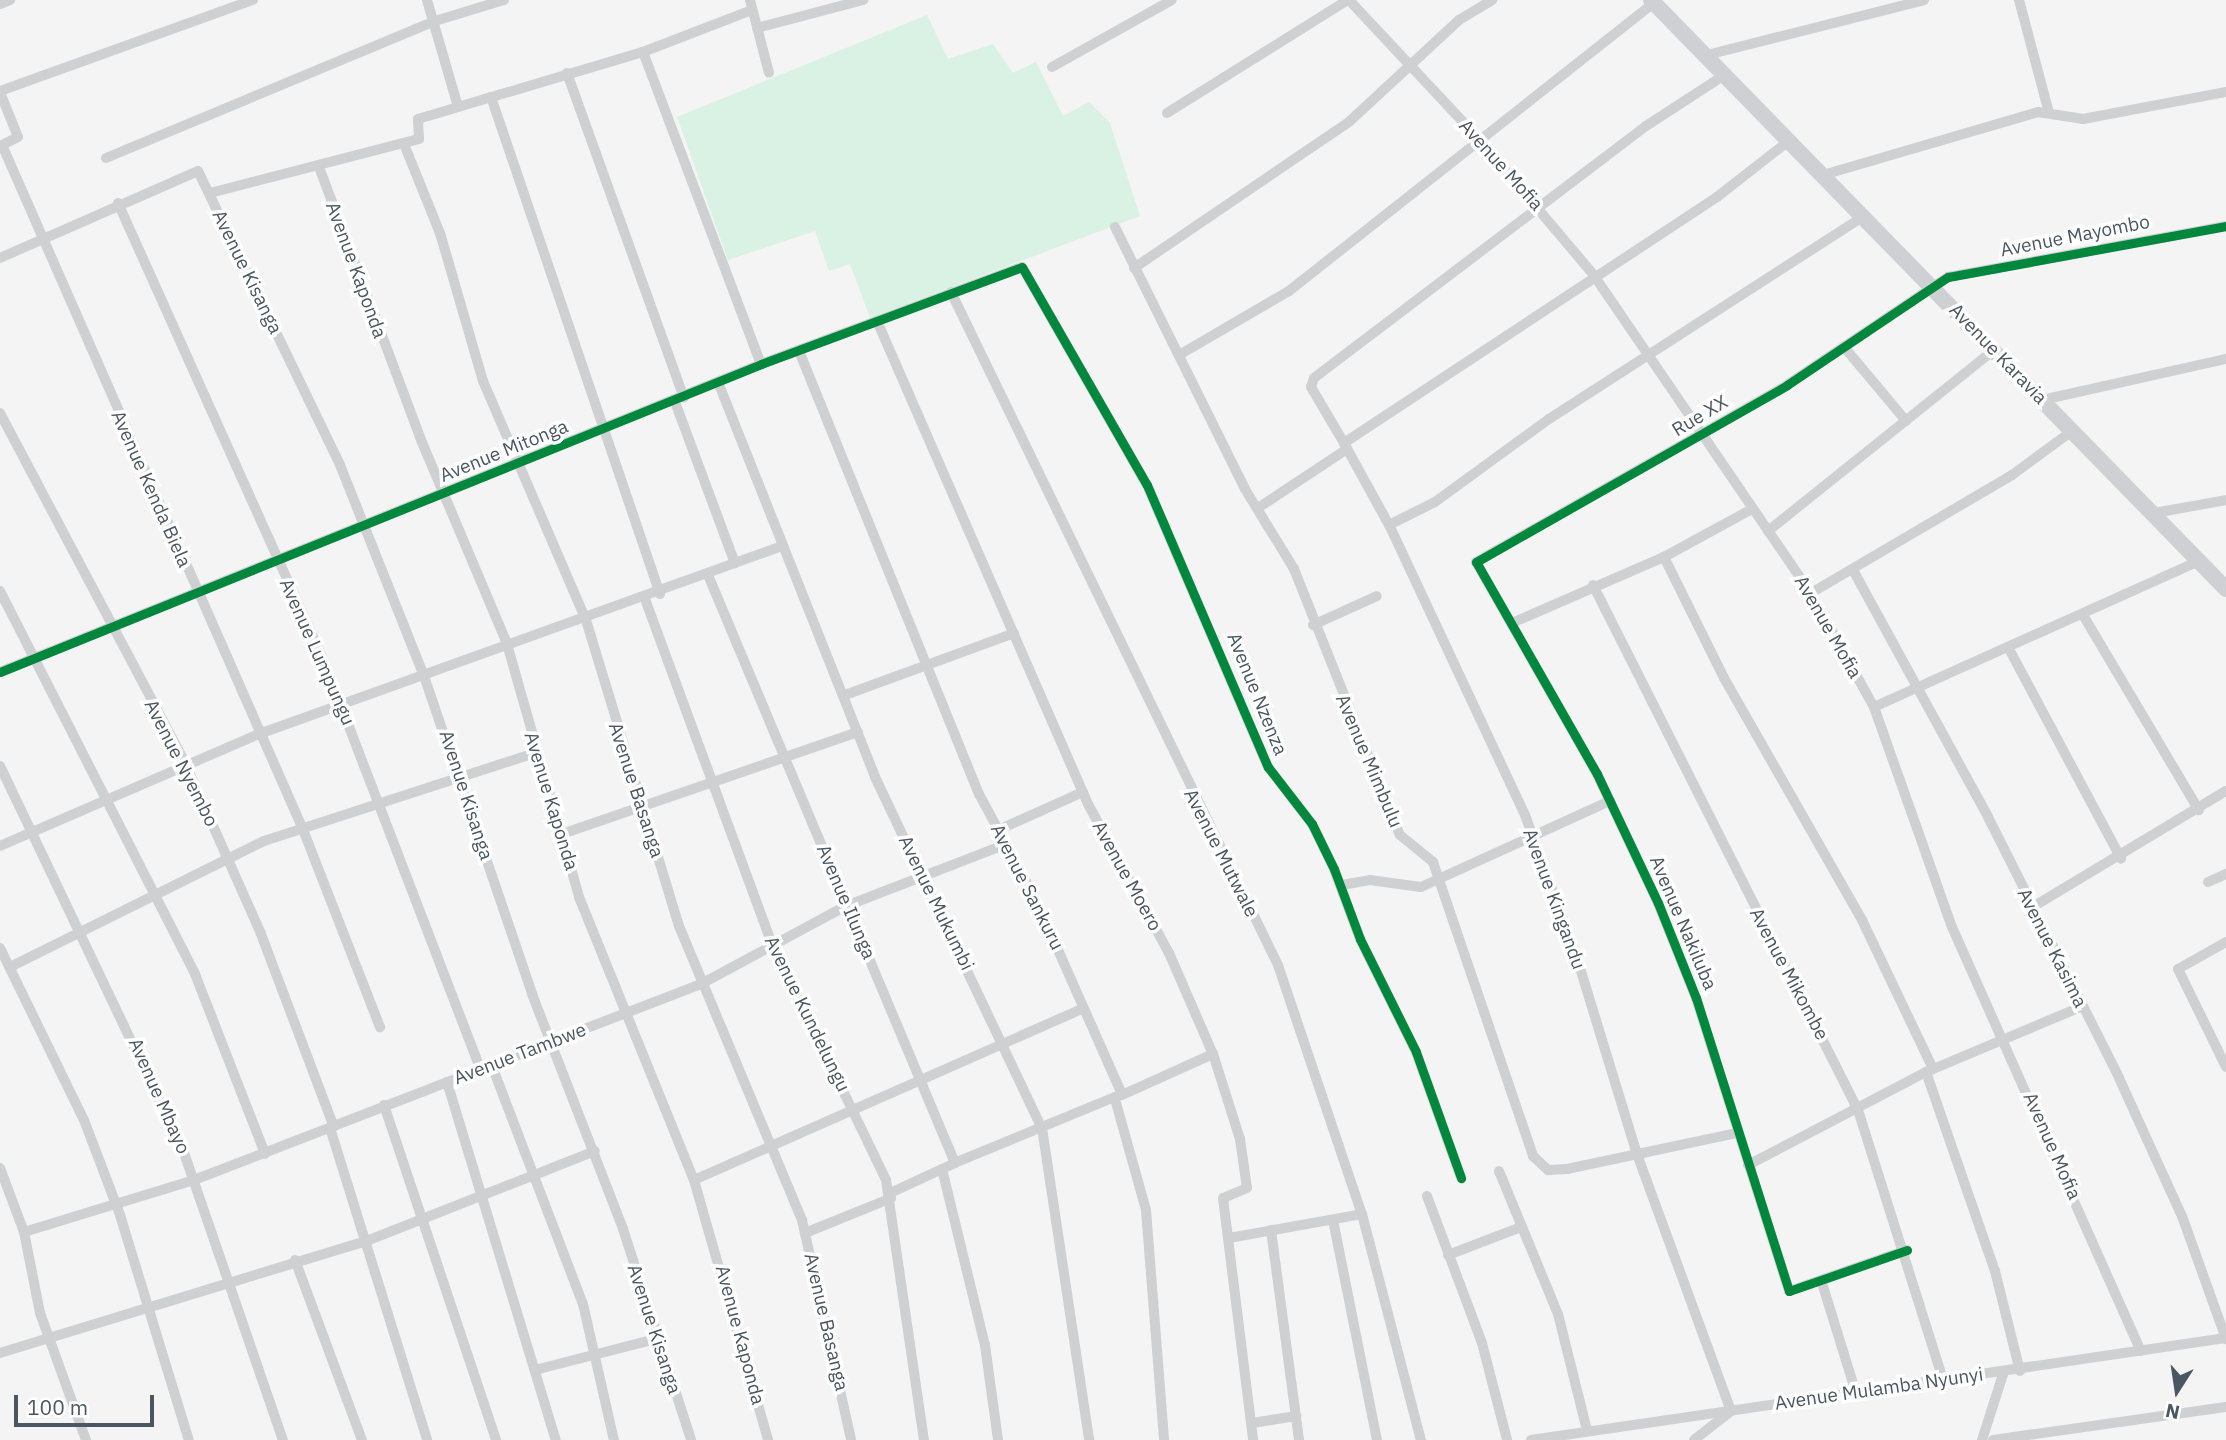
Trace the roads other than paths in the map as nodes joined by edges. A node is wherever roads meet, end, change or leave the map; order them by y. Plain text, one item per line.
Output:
1 (10, 0) edge
2 (253, 0) edge
3 (427, 0) edge
4 (504, 0) edge
5 (863, 0) edge
6 (1171, 0) edge
7 (1348, 0) edge
8 (1492, 0) edge
9 (1924, 0) edge
10 (2020, 0) edge
11 (1652, 1) edge
12 (0, 5) edge
13 (751, 5) edge
14 (435, 21) junction
15 (757, 28) junction
16 (643, 52) junction
17 (1707, 55) junction
18 (1052, 67) dead end
19 (1412, 68) junction
20 (769, 73) dead end
21 (567, 74) junction
22 (1726, 74) junction
23 (0, 92) edge
24 (2226, 92) edge
25 (491, 97) junction
26 (458, 107) junction
27 (1167, 113) dead end
28 (2049, 113) junction
29 (1478, 138) junction
30 (1790, 140) junction
31 (404, 144) junction
32 (1, 145) edge
33 (106, 158) dead end
34 (319, 167) junction
35 (1823, 175) junction
36 (210, 193) junction
37 (118, 203) junction
38 (1542, 211) junction
39 (1864, 216) junction
40 (2226, 226) edge
41 (1115, 227) dead end
42 (40, 239) junction
43 (0, 258) edge
44 (1022, 267) joint
45 (1134, 268) junction
46 (1593, 274) junction
47 (1933, 287) junction
48 (951, 292) junction
49 (877, 321) junction
50 (1845, 348) junction
51 (1994, 350) junction
52 (799, 351) junction
53 (1179, 355) junction
54 (1653, 357) junction
55 (2226, 359) edge
56 (761, 364) junction
57 (718, 382) junction
58 (679, 400) junction
59 (2042, 400) junction
60 (0, 413) edge
61 (1906, 421) junction
62 (602, 431) junction
63 (2072, 431) junction
64 (1704, 435) junction
65 (1345, 446) junction
66 (520, 461) junction
67 (444, 494) junction
68 (2226, 500) edge
69 (1258, 508) junction
70 (1752, 509) junction
71 (2154, 513) junction
72 (1389, 525) junction
73 (363, 527) junction
74 (1768, 531) junction
75 (782, 546) junction
76 (1664, 557) junction
77 (276, 561) junction
78 (1476, 561) joint
79 (2199, 561) junction
80 (735, 563) junction
81 (1853, 570) junction
82 (708, 575) junction
83 (1593, 585) junction
84 (195, 589) junction
85 (2226, 589) edge
86 (0, 591) edge
87 (1811, 593) junction
88 (660, 594) junction
89 (1377, 596) dead end
90 (645, 599) junction
91 (2083, 615) junction
92 (586, 620) junction
93 (1512, 623) junction
94 (1313, 625) junction
95 (110, 631) junction
96 (1014, 633) junction
97 (507, 644) junction
98 (2008, 647) junction
99 (34, 659) junction
100 (925, 666) junction
101 (0, 672) edge
102 (424, 676) junction
103 (1916, 687) junction
104 (845, 695) junction
105 (340, 705) junction
106 (1874, 707) junction
107 (858, 732) junction
108 (259, 734) junction
109 (535, 753) junction
110 (782, 756) junction
111 (184, 763) junction
112 (0, 766) edge
113 (462, 776) junction
114 (711, 779) junction
115 (2226, 791) edge
116 (1083, 792) junction
117 (107, 794) junction
118 (377, 801) junction
119 (1610, 801) junction
120 (644, 808) junction
121 (2199, 810) junction
122 (302, 827) junction
123 (998, 830) junction
124 (33, 831) junction
125 (562, 834) junction
126 (1532, 840) junction
127 (1004, 845) junction
128 (0, 846) edge
129 (228, 858) junction
130 (2121, 859) junction
131 (920, 874) junction
132 (2226, 874) edge
133 (1439, 881) junction
134 (2207, 882) dead end
135 (1342, 885) junction
136 (152, 891) junction
137 (846, 906) junction
138 (2031, 908) junction
139 (82, 928) junction
140 (2226, 942) edge
141 (773, 946) junction
142 (0, 948) edge
143 (10, 967) junction
144 (701, 984) junction
145 (2081, 1007) junction
146 (1080, 1010) junction
147 (624, 1014) junction
148 (380, 1027) dead end
149 (2004, 1037) junction
150 (1004, 1040) junction
151 (551, 1042) junction
152 (1213, 1054) junction
153 (2226, 1066) edge
154 (487, 1068) junction
155 (1930, 1071) junction
156 (923, 1075) junction
157 (447, 1082) junction
158 (1119, 1097) junction
159 (384, 1105) junction
160 (853, 1109) junction
161 (1858, 1110) junction
162 (332, 1127) junction
163 (1042, 1128) junction
164 (1736, 1133) junction
165 (771, 1146) junction
166 (595, 1151) junction
167 (1636, 1151) junction
168 (265, 1154) junction
169 (955, 1163) junction
170 (1748, 1165) junction
171 (0, 1168) edge
172 (942, 1169) junction
173 (1499, 1171) dead end
174 (533, 1173) junction
175 (1461, 1178) dead end
176 (194, 1180) junction
177 (694, 1180) junction
178 (482, 1191) junction
179 (891, 1196) junction
180 (1427, 1196) dead end
181 (117, 1205) junction
182 (1362, 1214) junction
183 (425, 1217) junction
184 (1334, 1220) junction
185 (1521, 1227) junction
186 (1271, 1230) junction
187 (24, 1232) junction
188 (805, 1233) junction
189 (1229, 1238) junction
190 (364, 1242) junction
191 (1907, 1250) junction
192 (1448, 1255) junction
193 (295, 1260) junction
194 (229, 1280) junction
195 (1822, 1283) junction
196 (149, 1306) junction
197 (51, 1339) junction
198 (656, 1339) junction
199 (2226, 1339) edge
200 (2141, 1352) junction
201 (0, 1353) edge
202 (593, 1356) junction
203 (535, 1370) junction
204 (2004, 1371) junction
205 (2020, 1371) junction
206 (1943, 1380) junction
207 (1856, 1393) junction
208 (2226, 1408) edge
209 (1731, 1411) junction
210 (1296, 1416) junction
211 (1252, 1423) junction
212 (1587, 1430) junction
213 (1540, 1439) edge
214 (86, 1440) edge
215 (189, 1440) edge
216 (283, 1440) edge
217 (362, 1440) edge
218 (427, 1440) edge
219 (496, 1440) edge
220 (556, 1440) edge
221 (614, 1440) edge
222 (691, 1440) edge
223 (768, 1440) edge
224 (851, 1440) edge
225 (923, 1440) edge
226 (998, 1440) edge
227 (1089, 1440) edge
228 (1164, 1440) edge
229 (1254, 1440) edge
230 (1299, 1440) edge
231 (1377, 1440) edge
232 (1421, 1440) edge
233 (1507, 1440) edge
234 (1694, 1440) edge
235 (1982, 1440) edge
236 (1993, 1440) edge

1 - 12 street
2 - 23 street
3 - 14 street
4 - 14 street
5 - 15 street
6 - 18 street
7 - 19 street, Avenue Mofia
7 - 27 street
8 - 19 street
9 - 17 street
10 - 28 street
11 - 17 street, Avenue Karavia
11 - 29 street
13 - 15 street
13 - 16 street
14 - 26 street
14 - 33 street
15 - 20 street
16 - 21 street
16 - 56 street
17 - 22 street, Avenue Karavia
19 - 29 street, Avenue Mofia
19 - 45 street
21 - 25 street
21 - 58 street
22 - 30 street, Avenue Karavia
22 - 38 street
23 - 32 street
24 - 28 street
25 - 26 street
25 - 62 street
26 - 31 street
28 - 35 street
29 - 38 street, Avenue Mofia
29 - 53 street
30 - 35 street, Avenue Karavia
30 - 46 street
31 - 34 street
31 - 66 street, Avenue Basanga
32 - 42 street, Avenue Kenda Biela
34 - 36 street
34 - 67 street, Avenue Kaponda
35 - 39 street, Avenue Karavia
36 - 37 street, Avenue Kisanga
36 - 73 street, Avenue Kisanga
37 - 42 street
37 - 77 street, Avenue Lumpungu
38 - 46 street, Avenue Mofia
38 - 65 street, Avenue Kingandu
39 - 47 street, Avenue Karavia
39 - 54 street
40 - 47 street, Avenue Mayombo
41 - 45 street, Avenue Mimbulu
42 - 43 street
42 - 84 street, Avenue Kenda Biela
44 - 48 street, Avenue Mitonga
44 - 135 street, Avenue Nzenza
45 - 53 street, Avenue Mimbulu
46 - 54 street, Avenue Mofia
46 - 65 street
47 - 50 street, Rue XX
47 - 51 street, Avenue Karavia
48 - 49 street, Avenue Mitonga
48 - 182 street, Avenue Mutwale
49 - 52 street, Avenue Mitonga
49 - 96 street, Avenue Moero
50 - 61 street
50 - 64 street, Rue XX
51 - 59 street, Avenue Karavia
51 - 61 street
52 - 56 street, Avenue Mitonga
52 - 100 street, Avenue Sankuru
53 - 69 street, Avenue Mimbulu
54 - 64 street, Avenue Mofia
54 - 72 street
55 - 59 street
56 - 57 street, Avenue Mitonga
57 - 58 street, Avenue Mitonga
57 - 75 street, Avenue Mukumbi
58 - 62 street, Avenue Mitonga
58 - 80 street
59 - 63 street, Avenue Karavia
60 - 95 street, Avenue Nyembo
61 - 74 street
62 - 66 street, Avenue Mitonga
62 - 88 street
63 - 71 street, Avenue Karavia
63 - 81 street
64 - 70 street, Avenue Mofia
64 - 78 street, Rue XX
65 - 69 street
65 - 72 street, Avenue Kingandu
66 - 67 street, Avenue Mitonga
66 - 92 street, Avenue Basanga
67 - 73 street, Avenue Mitonga
67 - 97 street, Avenue Kaponda
68 - 71 street
69 - 94 street, Avenue Mimbulu
70 - 74 street, Avenue Mofia
70 - 76 street
71 - 79 street, Avenue Karavia
72 - 126 street, Avenue Kingandu
73 - 77 street, Avenue Mitonga
73 - 102 street, Avenue Kisanga
74 - 87 street, Avenue Mofia
75 - 80 street
75 - 104 street, Avenue Mukumbi
76 - 83 street
76 - 155 street
77 - 84 street, Avenue Mitonga
77 - 105 street, Avenue Lumpungu
78 - 93 street, Avenue Nakiluba
79 - 85 street, Avenue Karavia
79 - 91 street
80 - 82 street
81 - 87 street
81 - 103 street, Avenue Kasima
82 - 88 street
82 - 110 street, Avenue Ilunga
83 - 93 street
83 - 161 street, Avenue Mikombe
84 - 95 street, Avenue Mitonga
84 - 108 street, Avenue Kenda Biela
86 - 99 street
87 - 106 street, Avenue Mofia
88 - 90 street
89 - 94 street
90 - 92 street
90 - 114 street, Avenue Kundelungu
91 - 98 street
91 - 121 street
92 - 97 street
92 - 120 street, Avenue Basanga
93 - 119 street, Avenue Nakiluba
94 - 133 street, Avenue Mimbulu
95 - 99 street, Avenue Mitonga
95 - 111 street, Avenue Nyembo
96 - 100 street
96 - 116 street, Avenue Moero
97 - 102 street
97 - 109 street, Avenue Kaponda
98 - 103 street
98 - 130 street
99 - 101 street, Avenue Mitonga
99 - 117 street
100 - 104 street
100 - 123 street, Avenue Sankuru
102 - 105 street
102 - 113 street, Avenue Kisanga
103 - 106 street
103 - 138 street, Avenue Kasima
104 - 107 street, Avenue Mukumbi
105 - 108 street
105 - 118 street, Avenue Lumpungu
106 - 149 street, Avenue Mofia
107 - 110 street
107 - 131 street, Avenue Mukumbi
108 - 111 street
108 - 122 street, Avenue Kenda Biela
109 - 113 street
109 - 125 street, Avenue Kaponda
110 - 114 street
110 - 137 street, Avenue Ilunga
111 - 117 street
111 - 129 street, Avenue Nyembo
112 - 124 street, Avenue Mbayo
113 - 118 street
113 - 151 street, Avenue Kisanga
114 - 120 street
114 - 141 street, Avenue Kundelungu
115 - 121 street
116 - 123 street
116 - 152 street, Avenue Moero
117 - 124 street
117 - 136 street
118 - 122 street
118 - 154 street, Avenue Lumpungu
119 - 126 street
119 - 164 street, Avenue Nakiluba
120 - 125 street
120 - 144 street, Avenue Basanga
121 - 130 street
122 - 129 street
122 - 148 street, Avenue Kenda Biela
123 - 127 street, Avenue Sankuru
124 - 128 street
124 - 139 street, Avenue Mbayo
125 - 147 street, Avenue Kaponda
126 - 133 street
126 - 167 street, Avenue Kingandu
127 - 131 street, Avenue Tambwe
127 - 146 street, Avenue Sankuru
129 - 136 street
129 - 162 street, Avenue Nyembo
130 - 138 street
131 - 137 street, Avenue Tambwe
131 - 150 street, Avenue Mukumbi
132 - 134 street
133 - 135 street
133 - 167 street, Avenue Mimbulu
135 - 175 street, Avenue Nzenza
136 - 139 street
136 - 168 street
137 - 141 street, Avenue Tambwe
137 - 156 street, Avenue Ilunga
138 - 145 street, Avenue Kasima
139 - 143 street
139 - 176 street, Avenue Mbayo
140 - 153 street
141 - 144 street, Avenue Tambwe
141 - 160 street, Avenue Kundelungu
142 - 143 street
143 - 181 street
144 - 147 street, Avenue Tambwe
144 - 165 street, Avenue Basanga
145 - 149 street
145 - 199 street, Avenue Kasima
146 - 150 street
146 - 158 street, Avenue Sankuru
147 - 151 street, Avenue Tambwe
147 - 177 street, Avenue Kaponda
149 - 155 street
149 - 200 street, Avenue Mofia
150 - 156 street
150 - 163 street, Avenue Mukumbi
151 - 154 street, Avenue Tambwe
151 - 166 street, Avenue Kisanga
152 - 158 street
152 - 189 street, Avenue Moero
154 - 157 street, Avenue Tambwe
154 - 174 street, Avenue Lumpungu
155 - 161 street
155 - 205 street
156 - 160 street
156 - 169 street, Avenue Ilunga
157 - 159 street, Avenue Tambwe
157 - 178 street
158 - 163 street
158 - 228 street, Avenue Sankuru
159 - 162 street, Avenue Tambwe
159 - 183 street
160 - 165 street
160 - 179 street, Avenue Kundelungu
161 - 170 street
161 - 191 street, Avenue Mikombe
162 - 168 street, Avenue Tambwe
162 - 190 street, Avenue Nyembo
163 - 169 street
163 - 227 street, Avenue Mukumbi
164 - 167 street, Avenue Mimbulu
164 - 170 street, Avenue Nakiluba
165 - 177 street
165 - 188 street, Avenue Basanga
166 - 174 street
166 - 198 street, Avenue Kisanga
167 - 209 street, Avenue Kingandu
168 - 176 street, Avenue Tambwe
169 - 172 street
170 - 195 street, Avenue Nakiluba
171 - 187 street
172 - 179 street
172 - 226 street
173 - 185 street
174 - 178 street
174 - 202 street, Avenue Lumpungu
176 - 181 street, Avenue Tambwe
176 - 194 street, Avenue Mbayo
177 - 223 street, Avenue Kaponda
178 - 183 street
178 - 203 street
179 - 188 street
179 - 225 street, Avenue Kundelungu
180 - 192 street
181 - 187 street, Avenue Tambwe
181 - 196 street
182 - 184 street
182 - 232 street, Avenue Mutwale
183 - 190 street
183 - 219 street
184 - 186 street
184 - 231 street
185 - 192 street
185 - 212 street
186 - 189 street
186 - 210 street
187 - 197 street
188 - 224 street, Avenue Basanga
189 - 211 street, Avenue Moero
190 - 193 street
190 - 218 street, Avenue Nyembo
191 - 195 street
191 - 206 street, Avenue Mikombe
192 - 233 street
193 - 194 street
193 - 217 street
194 - 196 street
194 - 216 street, Avenue Mbayo
195 - 207 street
196 - 197 street
196 - 215 street
197 - 201 street
197 - 214 street
198 - 202 street
198 - 222 street, Avenue Kisanga
199 - 200 street, Avenue Mulamba Nyunyi
200 - 205 street, Avenue Mulamba Nyunyi
202 - 203 street
202 - 221 street, Avenue Lumpungu
203 - 220 street
204 - 205 street, Avenue Mulamba Nyunyi
204 - 206 street, Avenue Mulamba Nyunyi
204 - 235 street
206 - 207 street, Avenue Mulamba Nyunyi
207 - 209 street, Avenue Mulamba Nyunyi
208 - 236 street
209 - 212 street, Avenue Mulamba Nyunyi
209 - 234 street
210 - 211 street
210 - 230 street
211 - 229 street, Avenue Moero
212 - 213 street, Avenue Mulamba Nyunyi

